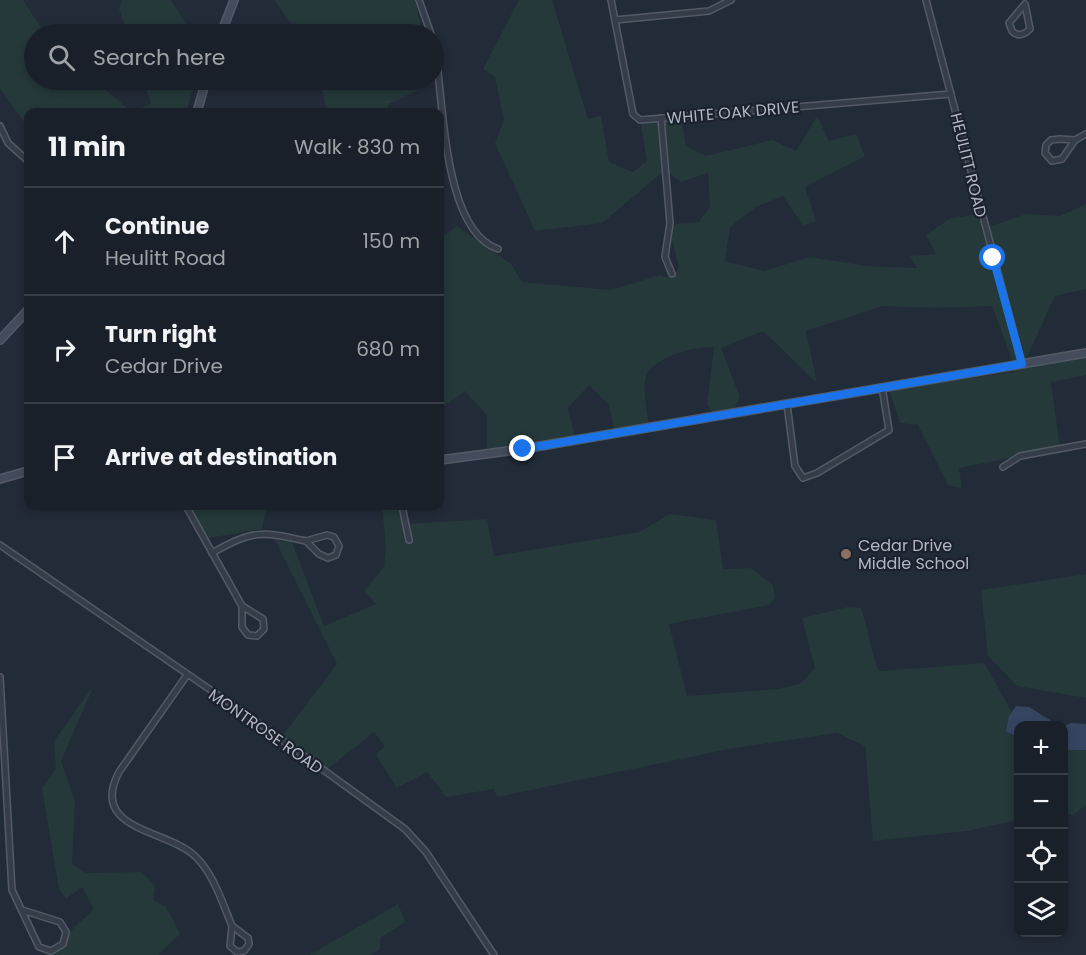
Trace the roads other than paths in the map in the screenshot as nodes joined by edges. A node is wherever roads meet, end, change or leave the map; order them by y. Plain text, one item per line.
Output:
1 (234, 0) edge
2 (418, 0) edge
3 (611, 0) edge
4 (731, 0) edge
5 (926, 0) edge
6 (1026, 2) edge
7 (615, 20) junction
8 (225, 24) edge
9 (427, 24) edge
10 (203, 90) edge
11 (440, 90) edge
12 (951, 94) junction
13 (197, 108) edge
14 (442, 108) edge
15 (661, 118) junction
16 (444, 124) edge
17 (0, 126) edge
18 (1086, 135) edge
19 (1075, 140) junction
20 (24, 157) edge
21 (498, 249) dead end
22 (672, 274) dead end
23 (24, 314) edge
24 (0, 340) edge
25 (1086, 353) edge
26 (1022, 364) junction
27 (882, 387) junction
28 (787, 404) junction
29 (1086, 444) edge
30 (444, 459) edge
31 (1003, 467) dead end
32 (24, 472) edge
33 (0, 479) edge
34 (188, 510) edge
35 (403, 510) edge
36 (409, 540) dead end
37 (306, 541) junction
38 (0, 545) edge
39 (212, 553) junction
40 (242, 606) junction
41 (187, 675) junction
42 (0, 676) edge
43 (22, 910) junction
44 (232, 926) junction
45 (494, 955) edge

1 - 8 street
2 - 9 street
3 - 7 street, WHITE OAK DRIVE
4 - 7 street
5 - 12 street, HEULITT ROAD
6 - 6 street
7 - 15 street, WHITE OAK DRIVE
10 - 13 street
11 - 14 street
12 - 15 street, WHITE OAK DRIVE
12 - 26 street, HEULITT ROAD
15 - 22 street
16 - 21 street
17 - 20 street
18 - 19 street
19 - 19 street
23 - 24 street
25 - 26 street
26 - 27 street
27 - 28 street
27 - 28 street
28 - 30 street
29 - 31 street
32 - 33 street
34 - 39 street
35 - 36 street
37 - 37 street
37 - 39 street
38 - 41 street, MONTROSE ROAD
39 - 40 street
40 - 40 street
41 - 44 street
41 - 45 street, MONTROSE ROAD
42 - 43 street
43 - 43 street
44 - 44 street

